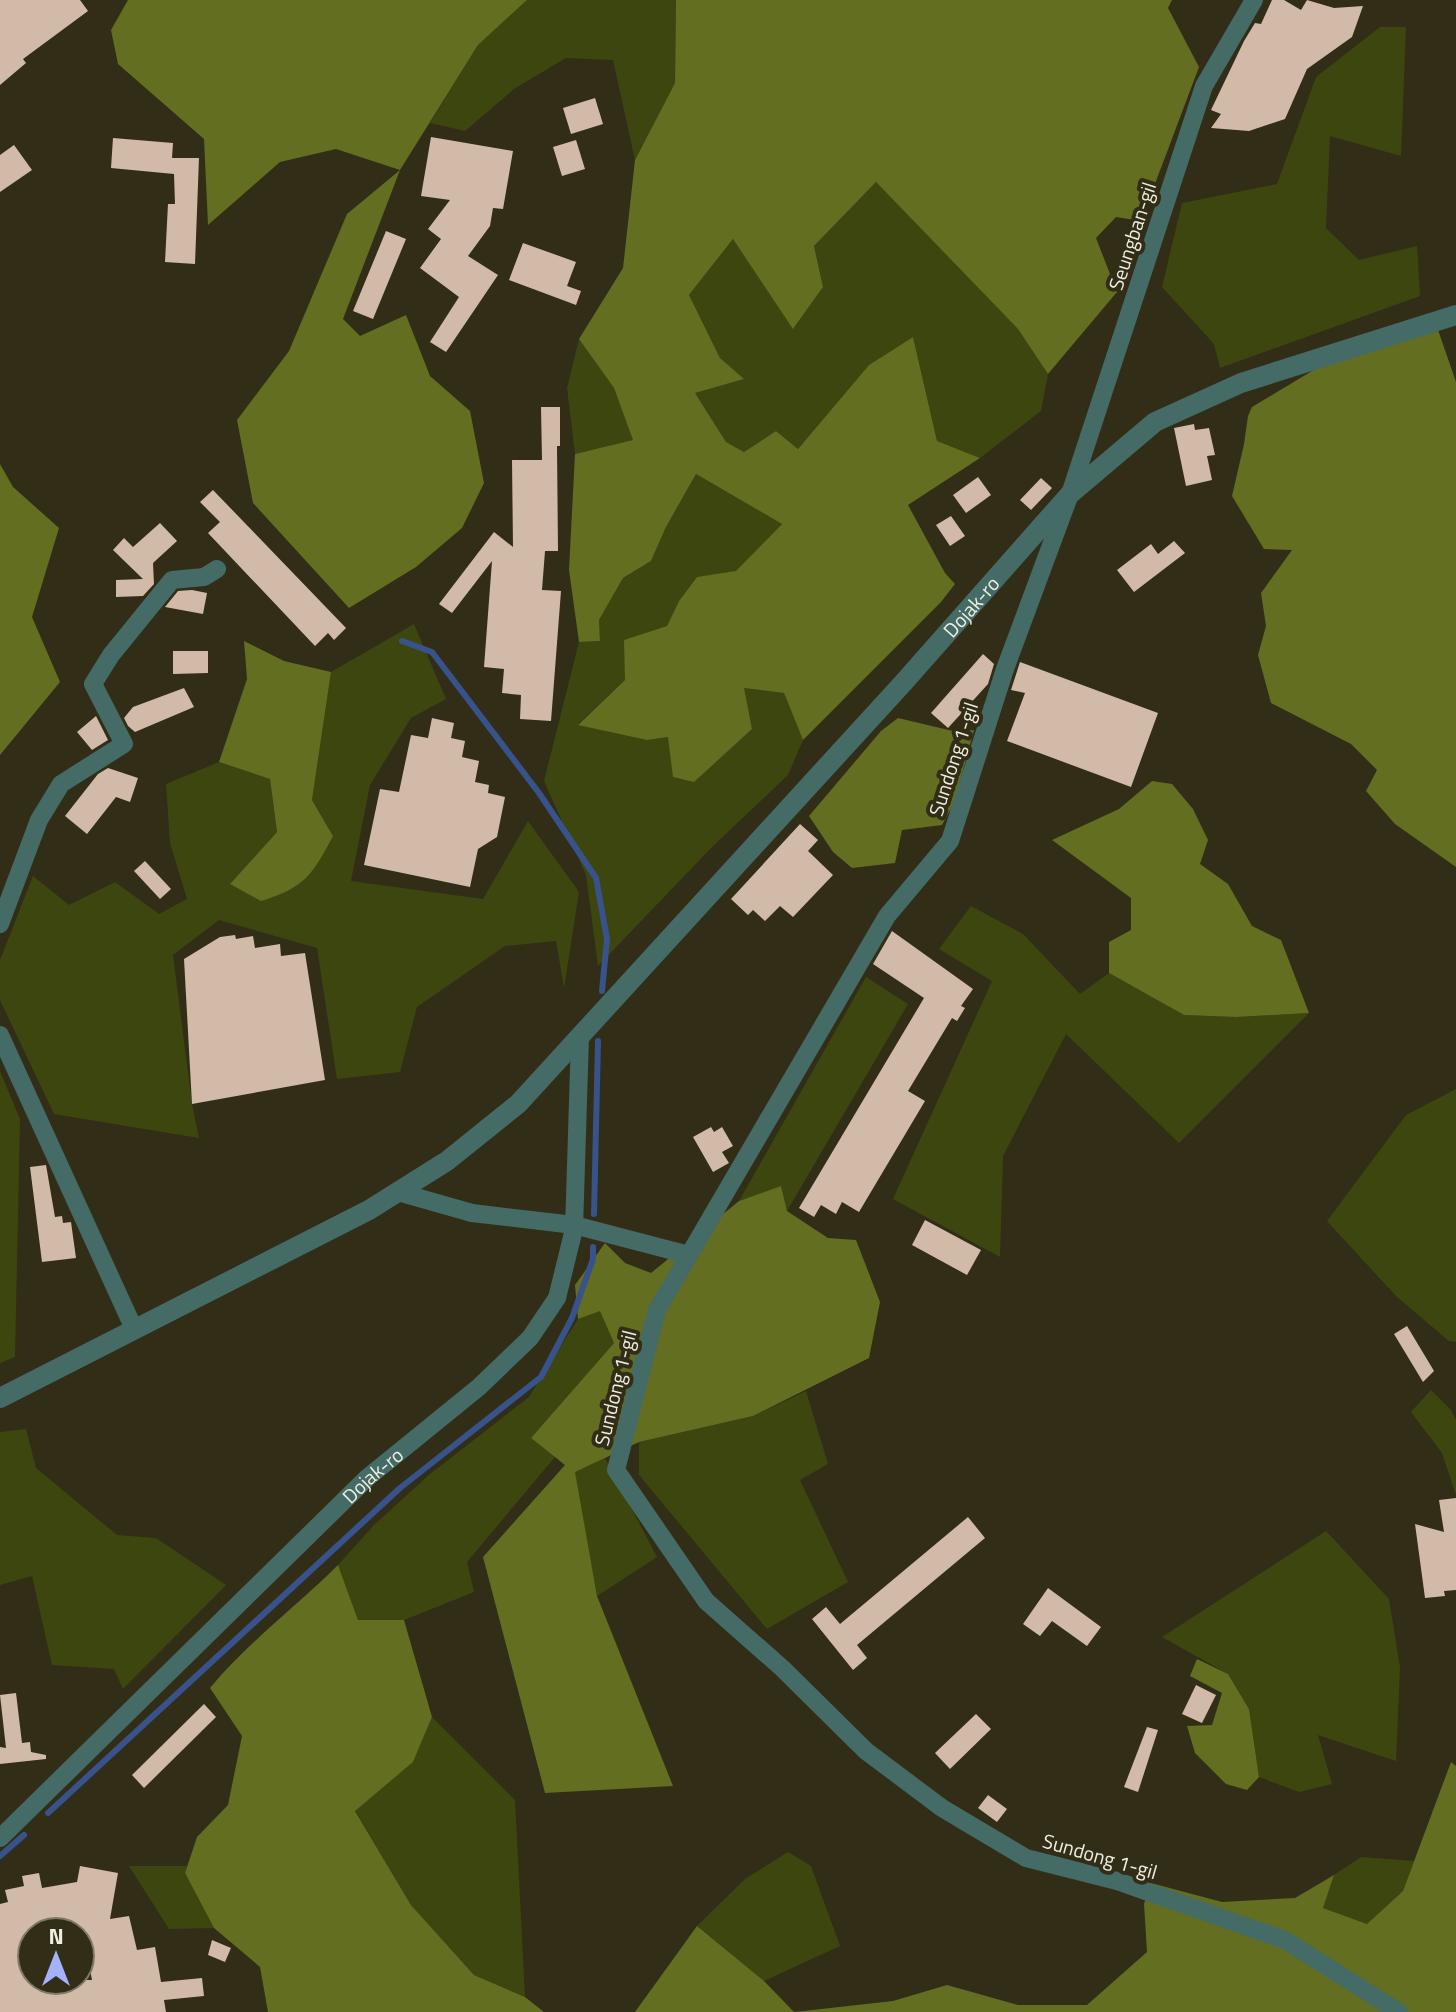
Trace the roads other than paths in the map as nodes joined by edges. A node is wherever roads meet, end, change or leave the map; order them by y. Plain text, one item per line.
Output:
1 (1254, 0) edge
2 (1456, 315) edge
3 (1070, 494) junction
4 (217, 569) dead end
5 (0, 924) edge
6 (0, 1035) edge
7 (580, 1037) junction
8 (398, 1192) junction
9 (574, 1225) junction
10 (689, 1255) junction
11 (134, 1329) junction
12 (0, 1398) edge
13 (0, 1838) edge
14 (1399, 2012) edge

1 - 3 street, Seungban-gil
2 - 3 street, Dojak-ro
3 - 7 street, Dojak-ro
3 - 10 street, Sundong 1-gil
4 - 5 street
6 - 11 street
7 - 8 street, Dojak-ro
7 - 9 street, Dojak-ro
8 - 9 street
8 - 11 street, Dojak-ro
9 - 10 street
9 - 13 street, Dojak-ro
10 - 14 street, Sundong 1-gil
11 - 12 street, Dojak-ro

